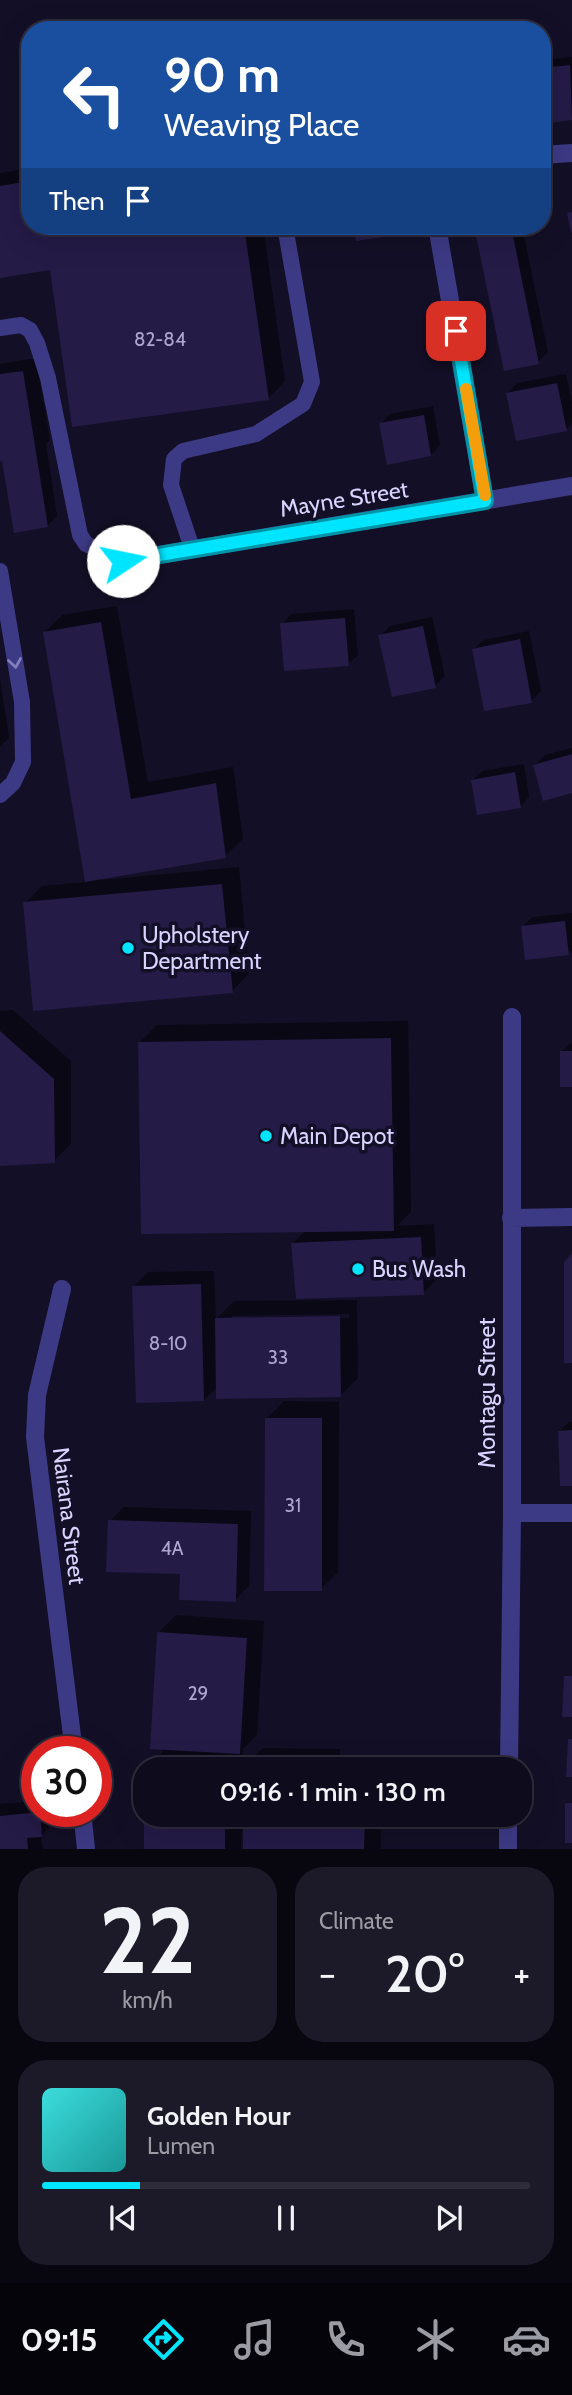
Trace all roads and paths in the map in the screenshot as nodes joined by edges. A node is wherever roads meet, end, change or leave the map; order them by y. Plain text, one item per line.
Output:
1 (572, 153) edge
2 (551, 154) edge
3 (287, 235) edge
4 (440, 235) edge
5 (0, 328) edge
6 (572, 486) edge
7 (485, 501) junction
8 (192, 548) junction
9 (123, 561) joint
10 (0, 571) edge
11 (0, 795) edge
12 (512, 1017) dead end
13 (572, 1217) edge
14 (511, 1218) junction
15 (62, 1289) dead end
16 (512, 1513) junction
17 (572, 1513) edge
18 (72, 1736) edge
19 (509, 1757) edge
20 (84, 1827) edge
21 (508, 1827) edge
22 (86, 1849) edge
23 (508, 1849) edge

1 - 2 street
3 - 8 lane
4 - 7 street
5 - 9 lane
6 - 7 street, Mayne Street
7 - 8 street, Mayne Street
8 - 9 street, Mayne Street
10 -> 11 lane
12 - 14 street, Montagu Street
13 - 14 street
14 - 16 street, Montagu Street
15 - 18 street, Nairana Street
16 - 17 street
16 - 19 street, Montagu Street
20 - 22 street
21 - 23 street

